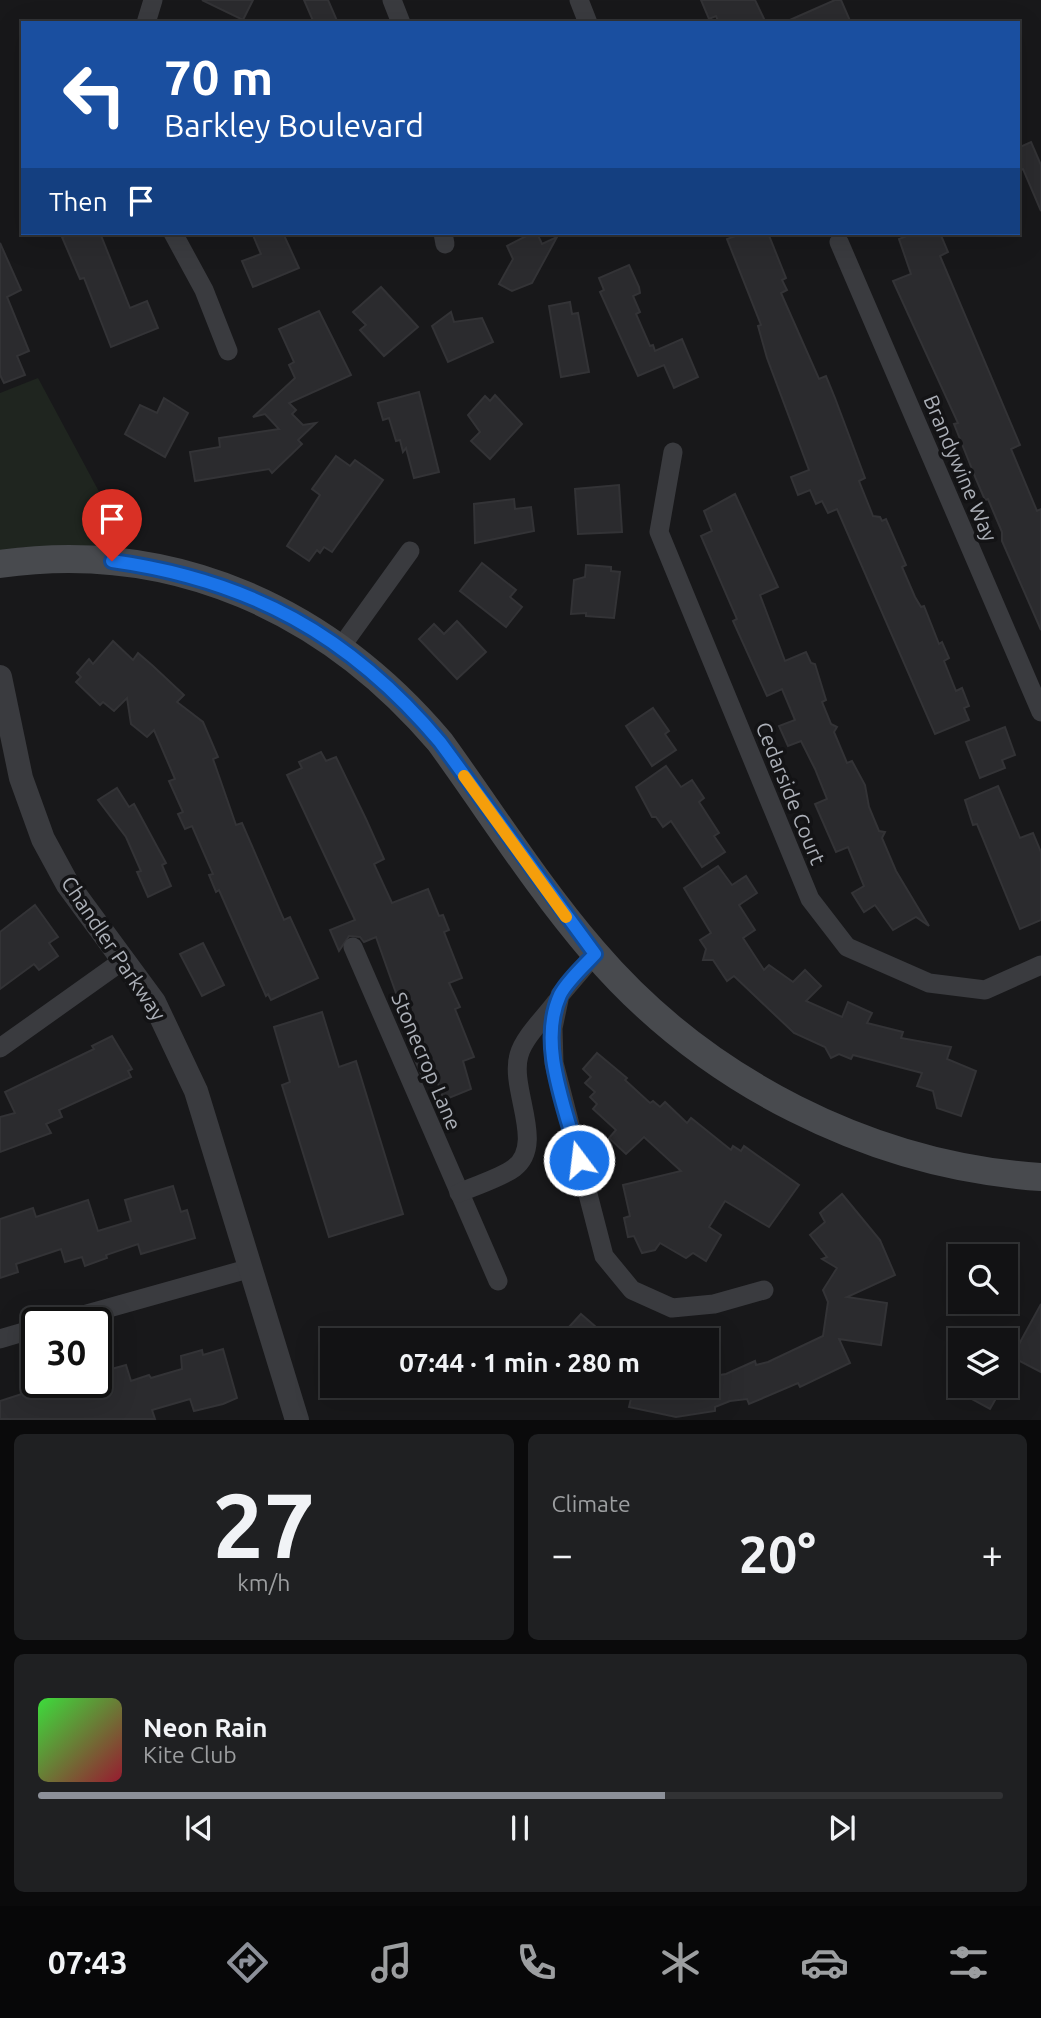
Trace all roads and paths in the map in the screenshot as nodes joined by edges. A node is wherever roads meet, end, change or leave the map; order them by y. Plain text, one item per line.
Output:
1 (153, 0) edge
2 (392, 0) edge
3 (579, 0) edge
4 (147, 21) edge
5 (400, 21) edge
6 (588, 21) edge
7 (174, 235) edge
8 (839, 242) dead end
9 (228, 351) dead end
10 (673, 452) dead end
11 (410, 551) dead end
12 (0, 564) edge
13 (341, 647) junction
14 (0, 677) edge
15 (1041, 712) edge
16 (7, 754) edge
17 (353, 947) dead end
18 (595, 954) junction
19 (125, 959) junction
20 (1041, 965) edge
21 (561, 995) junction
22 (0, 1048) edge
23 (1041, 1177) edge
24 (460, 1193) junction
25 (251, 1268) junction
26 (498, 1281) dead end
27 (764, 1290) dead end
28 (112, 1307) edge
29 (21, 1333) edge
30 (0, 1339) edge
31 (297, 1419) edge

1 - 4 street
2 - 5 street
3 - 6 street
7 - 9 street
8 - 15 street, Brandywine Way
10 - 20 street, Cedarside Court
11 - 13 street
12 - 13 main road
13 - 18 main road
14 - 16 street, Chandler Parkway
16 - 19 street, Chandler Parkway
17 - 24 street, Stonecrop Lane
18 - 21 street
18 - 23 main road
19 - 22 street
19 - 25 street, Chandler Parkway
21 - 24 street
21 - 27 street
24 - 26 street, Stonecrop Lane
25 - 28 street
25 - 31 street, Chandler Parkway
29 - 30 street

